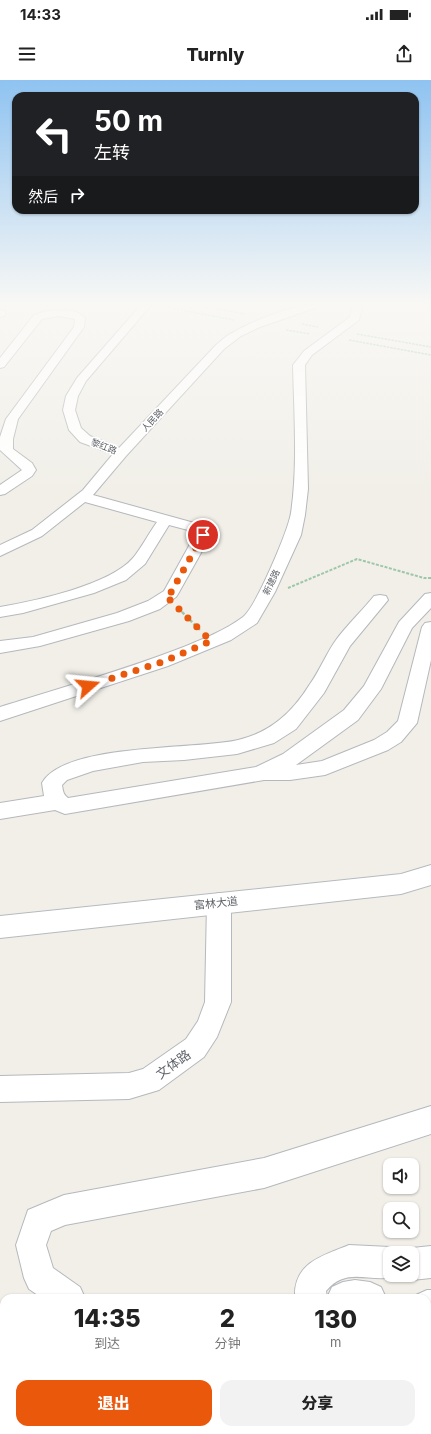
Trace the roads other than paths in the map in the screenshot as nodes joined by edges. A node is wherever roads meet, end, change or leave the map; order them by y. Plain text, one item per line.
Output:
1 (49, 368) edge
2 (91, 368) edge
3 (200, 368) edge
4 (299, 368) edge
5 (121, 452) junction
6 (0, 491) edge
7 (84, 497) junction
8 (165, 520) junction
9 (0, 551) edge
10 (431, 598) edge
11 (380, 600) dead end
12 (0, 612) edge
13 (431, 627) edge
14 (0, 647) edge
15 (0, 714) edge
16 (260, 774) junction
17 (56, 802) junction
18 (0, 812) edge
19 (431, 875) edge
20 (219, 903) junction
21 (0, 927) edge
22 (0, 1089) edge
23 (431, 1120) edge
24 (431, 1262) edge
25 (383, 1263) edge
26 (419, 1263) edge
27 (63, 1294) edge
28 (311, 1294) edge

1 - 6 street
2 - 5 street, 黎红路
3 - 5 street, 人民路
4 - 15 street, 新建路
5 - 7 street, 人民路
7 - 8 street
7 - 9 street, 人民路
8 - 12 street
8 - 14 street
10 - 16 street
11 - 17 street
13 - 16 street
16 - 17 street
17 - 18 street
19 - 20 main road, 富林大道
20 - 21 main road, 富林大道
20 - 22 street, 文体路
23 - 27 street
24 - 26 street
25 - 28 street

